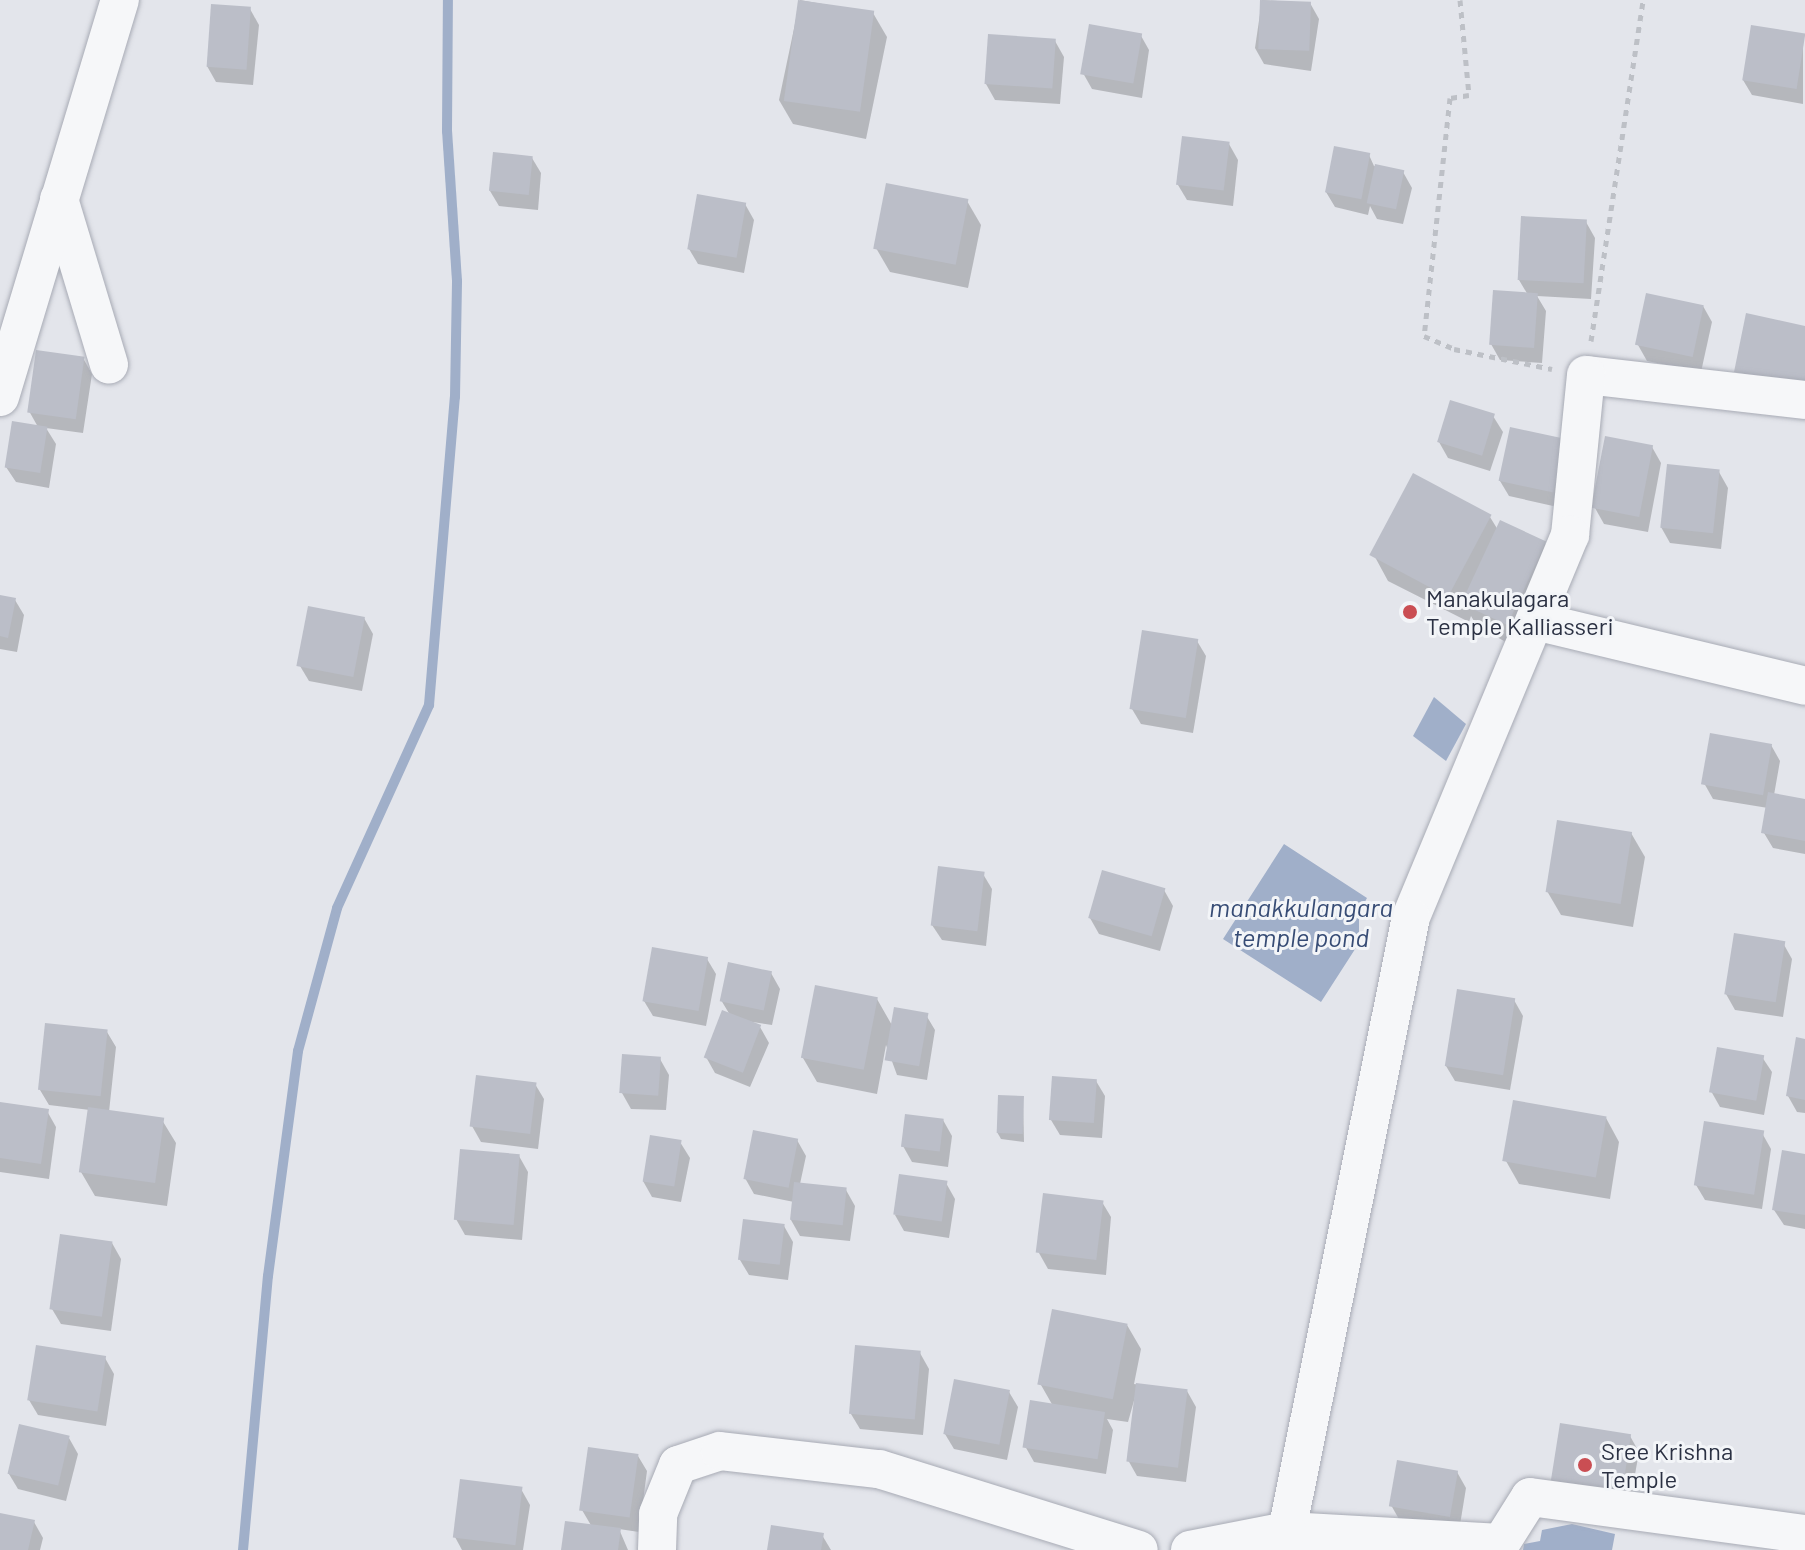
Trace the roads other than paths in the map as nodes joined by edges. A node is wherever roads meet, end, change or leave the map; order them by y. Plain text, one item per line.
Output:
1 (120, 0) edge
2 (59, 199) junction
3 (109, 365) dead end
4 (0, 397) edge
5 (1805, 400) edge
6 (1535, 621) junction
7 (1805, 686) edge
8 (1287, 1531) junction
9 (1805, 1534) edge
10 (1501, 1547) edge
11 (657, 1550) edge
12 (1139, 1550) edge
13 (1190, 1550) edge

1 - 2 street
2 - 3 street
2 - 4 street
5 - 6 street
6 - 7 street
6 - 8 street
8 - 10 street
8 - 13 street
9 - 10 street
11 - 12 street

